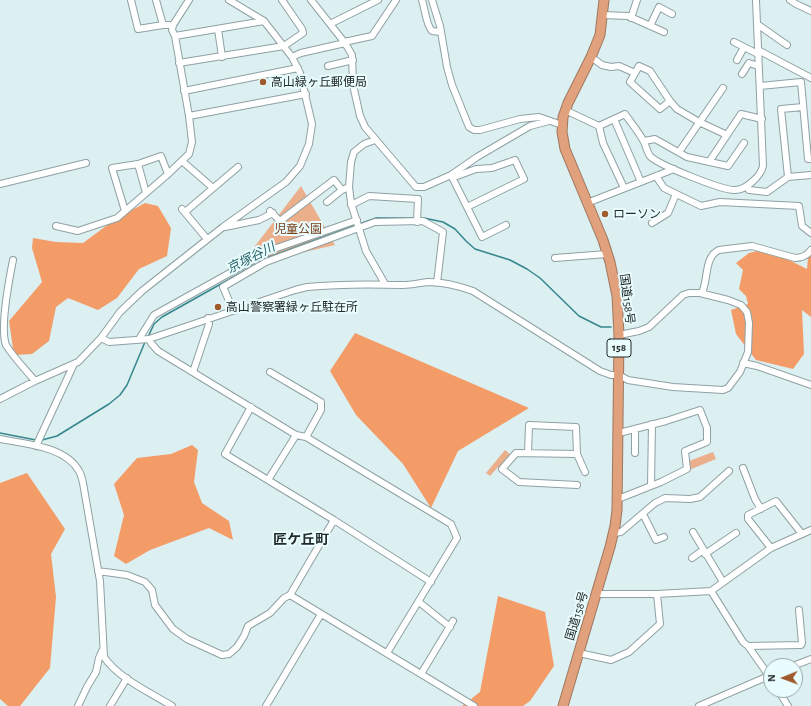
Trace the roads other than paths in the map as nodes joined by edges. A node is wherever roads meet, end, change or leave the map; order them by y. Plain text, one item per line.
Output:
1 (131, 0) edge
2 (156, 0) edge
3 (181, 0) edge
4 (229, 0) edge
5 (282, 0) edge
6 (319, 0) edge
7 (378, 0) edge
8 (396, 0) edge
9 (422, 0) edge
10 (432, 0) edge
11 (604, 0) edge
12 (637, 0) edge
13 (756, 0) edge
14 (790, 0) edge
15 (187, 2) edge
16 (312, 2) edge
17 (811, 11) edge
18 (672, 14) dead end
19 (603, 16) junction
20 (631, 18) junction
21 (264, 21) junction
22 (330, 24) junction
23 (757, 24) junction
24 (163, 25) junction
25 (173, 25) junction
26 (650, 26) junction
27 (218, 29) junction
28 (441, 32) junction
29 (664, 32) dead end
30 (175, 36) junction
31 (345, 42) junction
32 (734, 42) dead end
33 (787, 45) dead end
34 (284, 46) junction
35 (744, 47) junction
36 (758, 52) junction
37 (222, 57) junction
38 (292, 57) junction
39 (591, 58) junction
40 (353, 60) junction
41 (736, 60) dead end
42 (179, 63) junction
43 (328, 66) dead end
44 (758, 66) junction
45 (298, 68) junction
46 (635, 73) junction
47 (742, 74) dead end
48 (811, 78) edge
49 (760, 86) junction
50 (723, 88) dead end
51 (184, 91) junction
52 (306, 94) junction
53 (670, 102) junction
54 (804, 107) junction
55 (565, 110) junction
56 (189, 116) junction
57 (614, 119) junction
58 (762, 119) junction
59 (549, 121) junction
60 (699, 122) junction
61 (562, 125) junction
62 (599, 126) junction
63 (727, 135) junction
64 (375, 140) junction
65 (644, 141) junction
66 (744, 143) dead end
67 (679, 152) junction
68 (811, 159) edge
69 (182, 161) junction
70 (709, 162) junction
71 (86, 163) dead end
72 (138, 164) junction
73 (238, 167) dead end
74 (674, 169) junction
75 (168, 174) junction
76 (451, 175) junction
77 (811, 175) edge
78 (656, 176) junction
79 (788, 177) junction
80 (641, 182) junction
81 (0, 184) edge
82 (349, 187) junction
83 (213, 188) junction
84 (624, 188) junction
85 (748, 188) junction
86 (342, 190) junction
87 (146, 193) junction
88 (676, 194) junction
89 (327, 202) dead end
90 (588, 202) junction
91 (748, 204) junction
92 (351, 205) junction
93 (467, 207) junction
94 (125, 211) junction
95 (416, 222) junction
96 (652, 223) dead end
97 (358, 224) junction
98 (506, 225) dead end
99 (56, 226) dead end
100 (222, 228) junction
101 (811, 234) edge
102 (207, 240) junction
103 (811, 250) edge
104 (607, 254) junction
105 (555, 258) dead end
106 (13, 260) dead end
107 (437, 283) junction
108 (385, 284) junction
109 (703, 290) dead end
110 (233, 310) junction
111 (208, 318) junction
112 (619, 335) junction
113 (101, 338) junction
114 (140, 339) junction
115 (151, 339) junction
116 (743, 363) junction
117 (74, 364) junction
118 (194, 372) junction
119 (270, 372) dead end
120 (619, 375) junction
121 (35, 381) junction
122 (811, 385) edge
123 (0, 399) edge
124 (251, 407) junction
125 (652, 424) junction
126 (635, 429) junction
127 (618, 433) junction
128 (296, 435) junction
129 (306, 437) junction
130 (0, 439) edge
131 (36, 446) junction
132 (528, 453) junction
133 (635, 453) dead end
134 (577, 454) junction
135 (743, 468) dead end
136 (729, 471) dead end
137 (585, 472) dead end
138 (268, 480) junction
139 (577, 485) dead end
140 (651, 486) junction
141 (618, 499) junction
142 (761, 508) junction
143 (643, 514) junction
144 (334, 520) junction
145 (811, 530) edge
146 (693, 532) dead end
147 (614, 533) junction
148 (736, 534) dead end
149 (802, 534) junction
150 (664, 537) dead end
151 (771, 548) junction
152 (704, 552) junction
153 (692, 558) dead end
154 (98, 571) junction
155 (431, 582) junction
156 (723, 582) junction
157 (711, 592) junction
158 (597, 593) junction
159 (657, 594) junction
160 (290, 595) junction
161 (419, 602) junction
162 (799, 610) dead end
163 (321, 614) junction
164 (748, 646) junction
165 (102, 651) junction
166 (387, 653) junction
167 (578, 653) junction
168 (763, 667) edge
169 (421, 674) junction
170 (127, 678) junction
171 (763, 680) edge
172 (78, 706) edge
173 (110, 706) edge
174 (172, 706) edge
175 (266, 706) edge
176 (474, 706) edge
177 (563, 706) edge
178 (699, 706) edge

1 - 24 street
2 - 24 street
3 - 15 street
4 - 21 street
5 - 34 street
6 - 16 street
7 - 22 street
8 - 31 street
9 - 28 street
10 - 28 street
11 - 19 highway, 国道158号 / 158
12 - 20 street
13 - 23 street
14 - 17 street
15 - 25 street
16 - 22 street
18 - 26 street
19 - 20 street
19 - 39 highway, 国道158号 / 158
20 - 26 street
21 - 27 street
21 - 34 street
22 - 31 street
23 - 33 street
23 - 36 street
24 - 25 street
25 - 30 street
26 - 29 street
27 - 30 street
27 - 37 street
28 - 59 street
30 - 42 street
31 - 38 street
31 - 40 street
32 - 35 street
34 - 37 street
34 - 38 street
35 - 36 street
35 - 41 street
36 - 44 street
36 - 48 street
37 - 42 street
38 - 45 street
39 - 46 street
39 - 55 highway, 国道158号 / 158
40 - 43 street
40 - 64 street
42 - 51 street
44 - 47 street
44 - 49 street
45 - 51 street
45 - 52 street
46 - 53 street
46 - 53 street
49 - 54 street
49 - 58 street
50 - 60 street
51 - 56 street
52 - 56 street
52 - 100 street
53 - 60 street
54 - 68 street
54 - 79 street
55 - 61 highway, 国道158号 / 158
55 - 62 street
56 - 69 street
57 - 62 street
57 - 65 street
57 - 80 street
58 - 63 street
58 - 85 street
59 - 61 street
59 - 76 street
60 - 63 street
60 - 67 street
61 - 90 highway, 国道158号 / 158
62 - 84 street
63 - 70 street
64 - 76 street
64 - 82 street
65 - 67 street
65 - 74 street
66 - 70 street
67 - 70 street
69 - 75 street
69 - 83 street
71 - 81 street
72 - 75 street
72 - 87 street
72 - 94 street
73 - 83 street
74 - 78 street
74 - 85 street
75 - 87 street
76 - 93 street
76 - 93 street
77 - 79 street
78 - 80 street
78 - 88 street
79 - 85 street
80 - 84 street
82 - 86 street
82 - 92 street
83 - 102 street
84 - 90 street
85 - 91 street
86 - 89 street
86 - 100 street
87 - 94 street
88 - 91 street
88 - 96 street
90 - 104 highway, 国道158号 / 158
91 - 101 street
92 - 95 street
92 - 97 street
93 - 98 street
94 - 99 street
95 - 97 street
95 - 107 street
97 - 108 street
97 - 110 street
97 - 114 street
100 - 102 street
102 - 113 street
103 - 109 street
104 - 105 street
104 - 112 highway, 国道158号 / 158
106 - 121 street
107 - 108 street
107 - 120 street
108 - 110 street
110 - 111 street
111 - 115 street
111 - 118 street
112 - 116 street
112 - 120 highway, 国道158号 / 158
113 - 114 street
113 - 117 street
114 - 115 street
115 - 118 street
116 - 120 street
116 - 122 street
117 - 121 street
117 - 131 street
118 - 124 street
119 - 129 street
120 - 127 highway, 国道158号 / 158
121 - 123 street
124 - 128 street
124 - 138 street
125 - 126 street
125 - 140 street
125 - 140 street
126 - 127 street
126 - 133 street
127 - 141 highway, 国道158号 / 158
128 - 129 street
128 - 138 street
129 - 155 street
130 - 131 street
131 - 154 street
132 - 134 street
132 - 134 street
132 - 139 street
134 - 137 street
135 - 142 street
136 - 143 street
138 - 144 street
140 - 141 street
141 - 147 highway, 国道158号 / 158
142 - 149 street
142 - 151 street
143 - 147 street
143 - 150 street
144 - 155 street
144 - 160 street
145 - 149 street
146 - 152 street
147 - 158 highway, 国道158号 / 158
148 - 152 street
149 - 151 street
151 - 156 street
152 - 153 street
152 - 156 street
154 - 160 street
154 - 165 street
155 - 161 street
156 - 157 street
157 - 159 street
157 - 164 street
158 - 159 street
158 - 167 highway, 国道158号 / 158
159 - 167 street
160 - 163 street
161 - 166 street
161 - 169 street
162 - 164 street
163 - 166 street
163 - 175 street
164 - 168 street
165 - 170 street
165 - 172 street
166 - 169 street
167 - 177 highway, 国道158号 / 158
169 - 176 street
170 - 173 street
170 - 174 street
171 - 178 street

